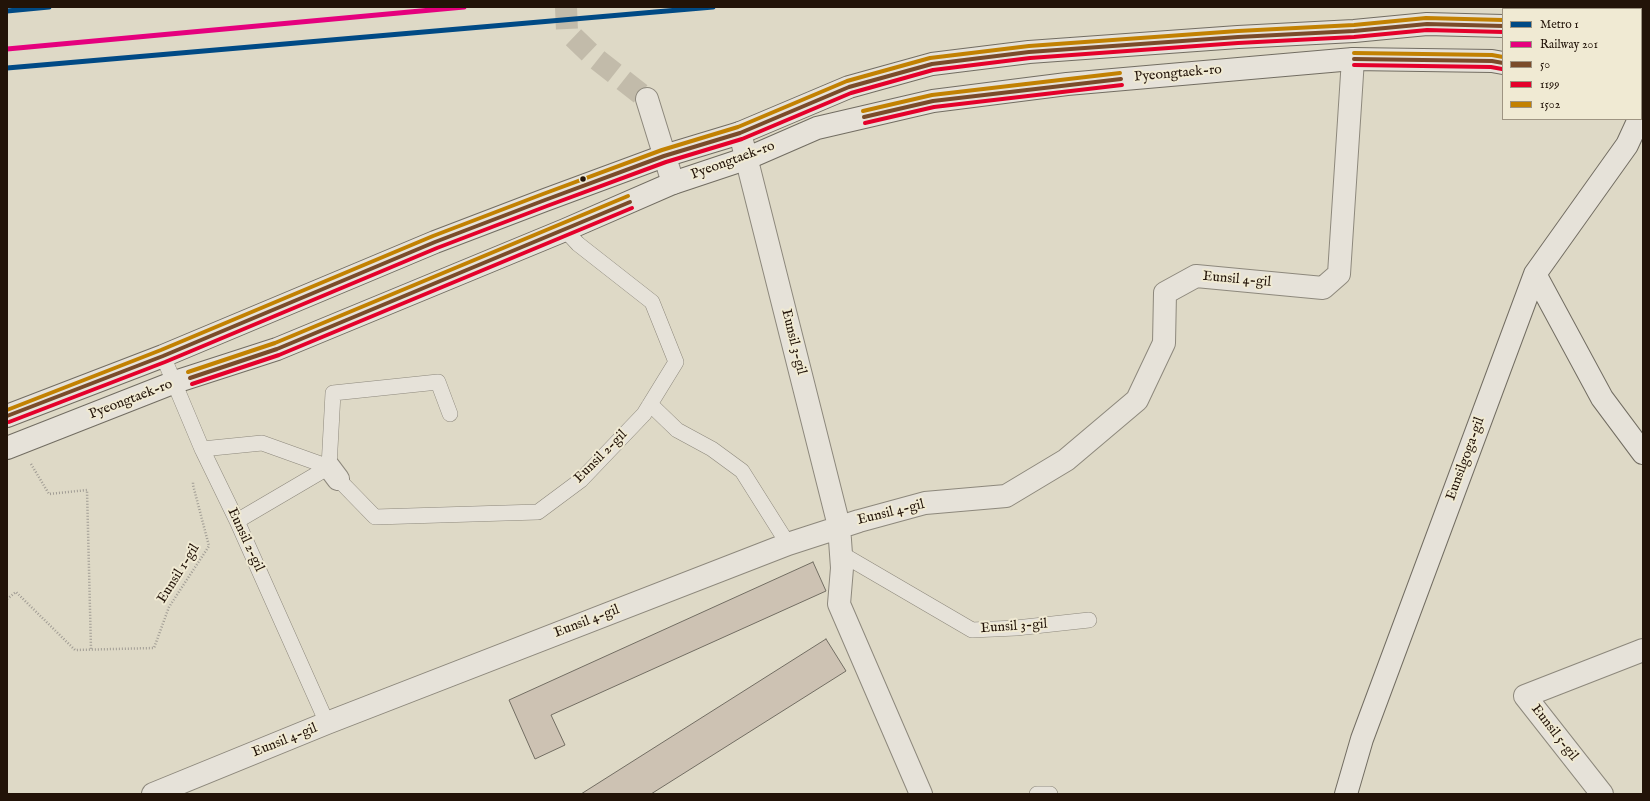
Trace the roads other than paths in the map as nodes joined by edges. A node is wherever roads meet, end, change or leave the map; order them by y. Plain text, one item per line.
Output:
1 (1502, 26) edge
2 (1353, 59) junction
3 (1502, 62) edge
4 (647, 99) tunnel mouth
5 (1638, 120) edge
6 (740, 133) junction
7 (664, 156) junction
8 (748, 158) junction
9 (673, 183) junction
10 (565, 230) junction
11 (1535, 274) junction
12 (163, 356) junction
13 (175, 382) junction
14 (650, 404) junction
15 (450, 414) dead end
16 (7, 416) edge
17 (13, 446) edge
18 (202, 449) junction
19 (1643, 453) edge
20 (333, 473) junction
21 (237, 521) junction
22 (839, 526) junction
23 (788, 544) junction
24 (840, 553) junction
25 (1089, 620) dead end
26 (1643, 650) edge
27 (327, 724) junction
28 (153, 794) edge
29 (921, 794) edge
30 (1037, 794) edge
31 (1050, 794) edge
32 (1346, 794) edge
33 (1602, 794) edge

1 - 6 street, Pyeongtaek-ro
2 - 3 street, Pyeongtaek-ro
2 - 8 street, Pyeongtaek-ro
2 - 22 street, Eunsil 4-gil
4 - 7 street
5 - 11 street, Eunsilgoga-gil
6 - 7 street, Pyeongtaek-ro
6 - 8 street, Eunsil 3-gil
7 - 9 street
7 - 12 street, Pyeongtaek-ro
8 - 9 street, Pyeongtaek-ro
8 - 22 street, Eunsil 3-gil
9 - 10 street, Pyeongtaek-ro
10 - 13 street, Pyeongtaek-ro
10 - 14 lane, Eunsil 2-gil
11 - 19 street
11 - 32 street, Eunsilgoga-gil
12 - 13 lane, Eunsil 2-gil
12 - 16 street, Pyeongtaek-ro
13 - 17 street, Pyeongtaek-ro
13 - 18 lane, Eunsil 2-gil
14 - 20 lane, Eunsil 2-gil
14 - 23 lane
15 - 20 lane
18 - 20 lane
18 - 21 lane, Eunsil 2-gil
20 - 21 lane
21 - 27 lane, Eunsil 2-gil
22 - 23 street, Eunsil 4-gil
22 - 24 street, Eunsil 3-gil
23 - 27 street, Eunsil 4-gil
24 - 25 lane, Eunsil 3-gil
24 - 29 street, Eunsil 3-gil
26 - 33 street, Eunsil 5-gil
27 - 28 street, Eunsil 4-gil
30 - 31 lane

